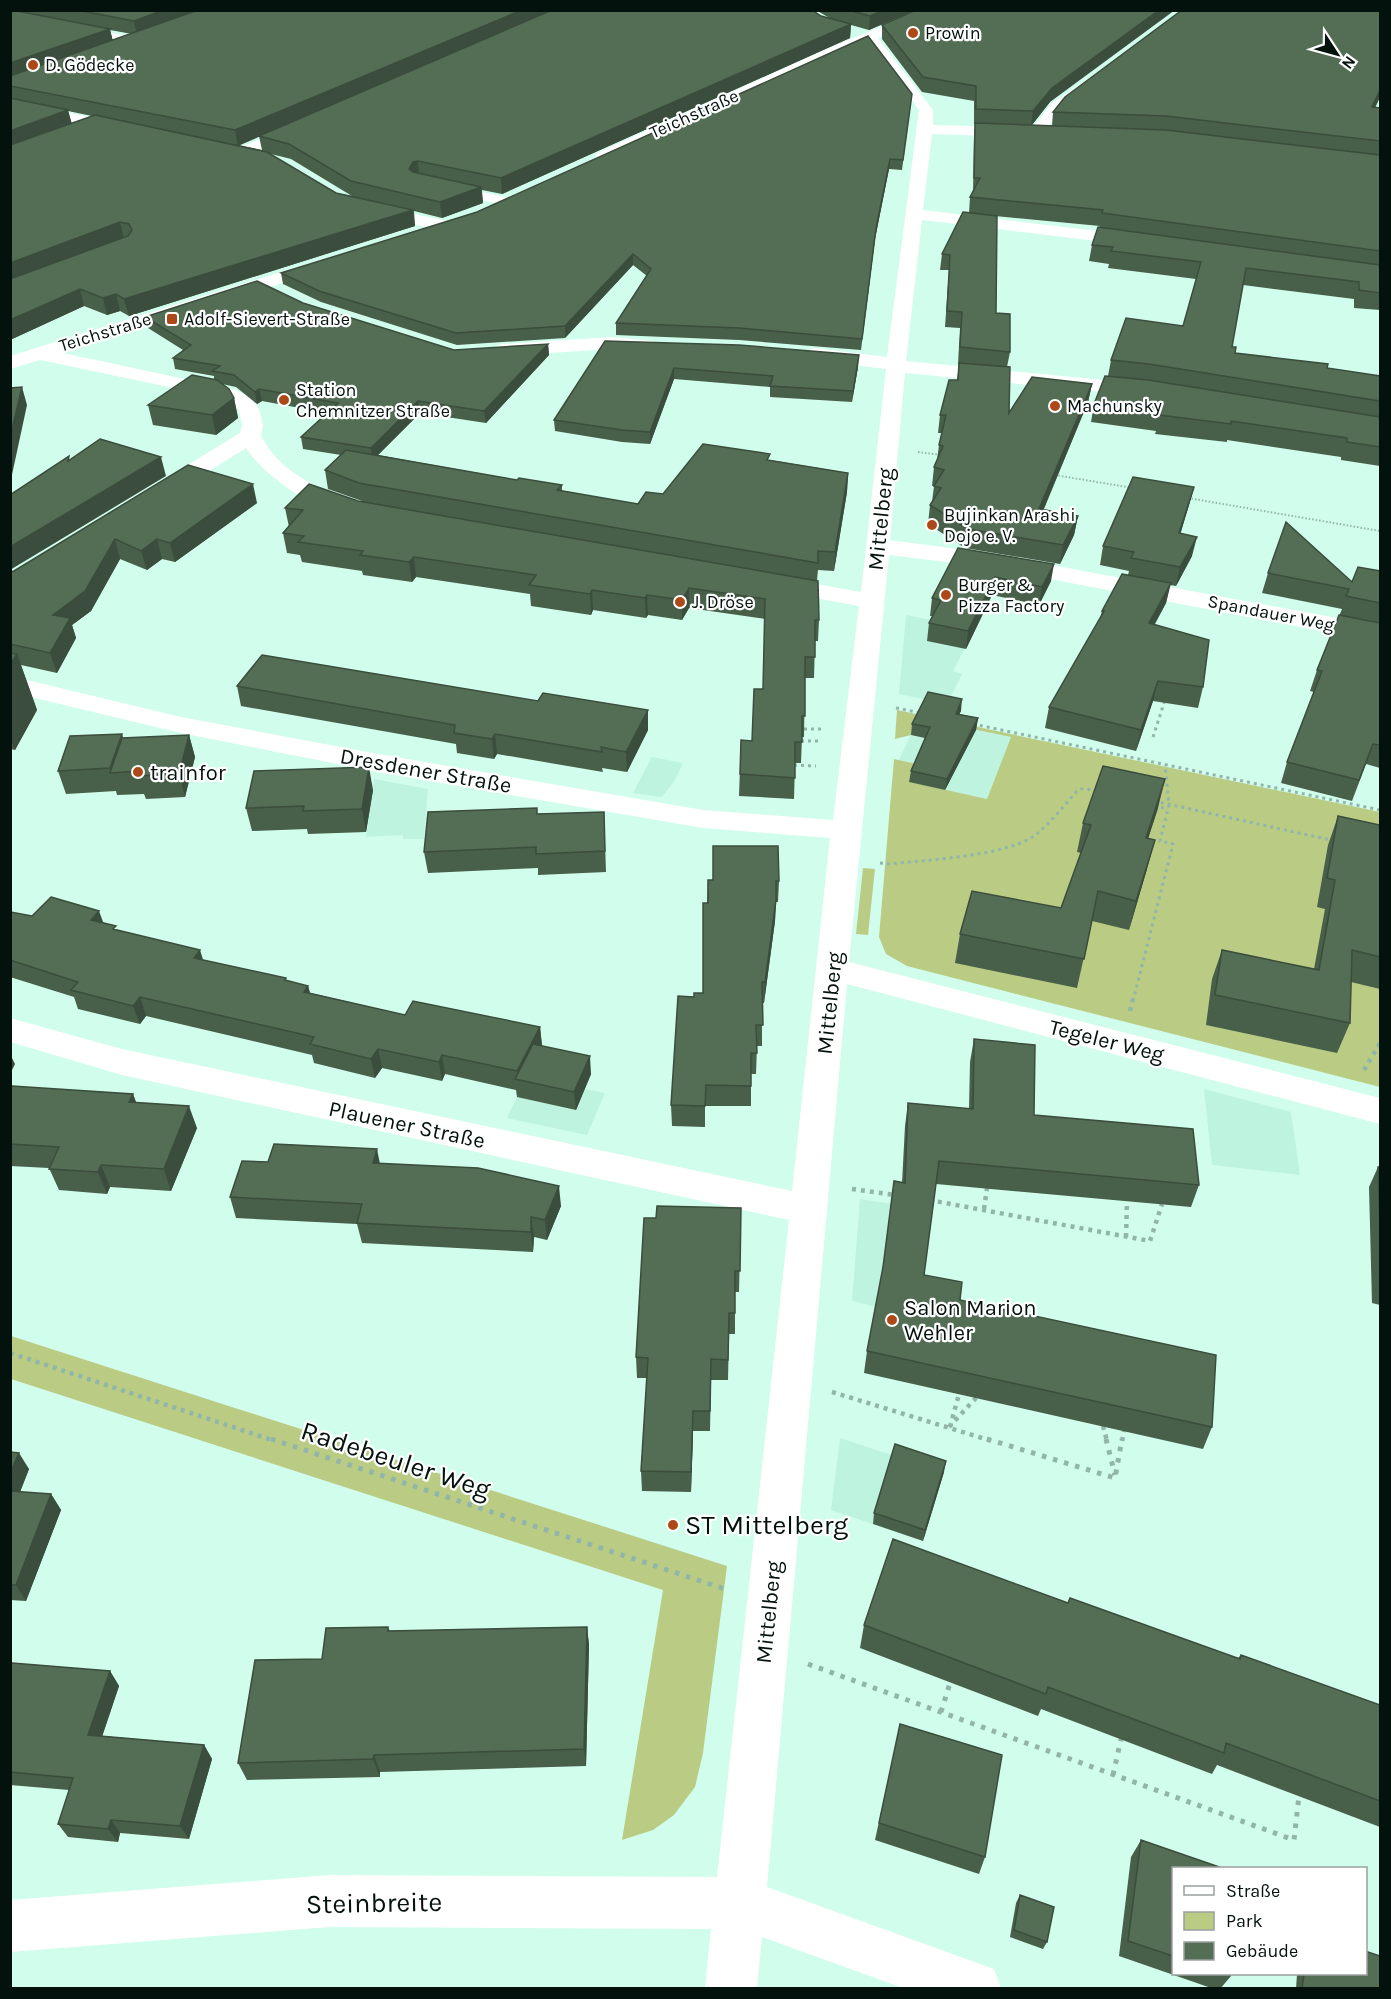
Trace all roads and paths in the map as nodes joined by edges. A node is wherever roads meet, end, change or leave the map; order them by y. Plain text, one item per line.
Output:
1 (934, 10) edge
2 (10, 17) edge
3 (843, 30) edge
4 (870, 36) junction
5 (106, 53) edge
6 (1110, 68) edge
7 (10, 105) edge
8 (315, 121) edge
9 (98, 123) junction
10 (923, 129) junction
11 (75, 131) edge
12 (141, 132) edge
13 (1035, 133) junction
14 (1059, 134) edge
15 (267, 159) edge
16 (585, 164) edge
17 (430, 185) edge
18 (525, 192) edge
19 (505, 201) junction
20 (352, 205) edge
21 (479, 213) edge
22 (914, 214) junction
23 (462, 220) edge
24 (446, 226) junction
25 (412, 236) edge
26 (1155, 243) edge
27 (334, 260) edge
28 (259, 284) junction
29 (281, 293) edge
30 (669, 345) edge
31 (480, 352) edge
32 (10, 353) edge
33 (39, 353) junction
34 (796, 353) edge
35 (10, 363) edge
36 (896, 365) junction
37 (1168, 394) edge
38 (250, 436) junction
39 (888, 446) junction
40 (951, 457) edge
41 (1044, 473) edge
42 (1137, 489) edge
43 (1183, 497) edge
44 (140, 504) edge
45 (370, 513) edge
46 (1380, 531) edge
47 (878, 546) junction
48 (755, 580) edge
49 (871, 601) junction
50 (1380, 634) edge
51 (10, 684) edge
52 (1167, 695) edge
53 (860, 701) junction
54 (931, 716) edge
55 (966, 723) edge
56 (1153, 737) dead end
57 (1165, 765) junction
58 (1106, 791) edge
59 (1149, 802) edge
60 (1169, 807) junction
61 (1380, 810) edge
62 (1336, 841) edge
63 (845, 845) junction
64 (833, 969) junction
65 (1130, 1011) dead end
66 (10, 1030) edge
67 (1380, 1111) edge
68 (987, 1188) edge
69 (808, 1196) junction
70 (903, 1196) edge
71 (926, 1200) edge
72 (1127, 1201) edge
73 (1162, 1204) edge
74 (984, 1209) junction
75 (1126, 1237) junction
76 (10, 1353) edge
77 (791, 1379) junction
78 (959, 1394) edge
79 (976, 1398) dead end
80 (1103, 1426) dead end
81 (949, 1427) junction
82 (1124, 1431) dead end
83 (1116, 1478) junction
84 (770, 1604) junction
85 (765, 1649) junction
86 (950, 1683) edge
87 (941, 1712) junction
88 (1120, 1738) edge
89 (1113, 1774) junction
90 (1299, 1796) edge
91 (738, 1903) junction
92 (10, 1926) edge
93 (730, 1989) edge
94 (975, 1989) edge

1 - 4 street, Teichstraße
2 - 5 street
3 - 4 street
4 - 10 street, Mittelberg
4 - 16 street, Teichstraße
6 - 13 street
7 - 9 street
8 - 15 street
9 - 11 street
9 - 12 street
10 - 13 street
10 - 22 street, Mittelberg
13 - 14 street
17 - 19 lane
18 - 19 street
19 - 21 street
20 - 24 street
22 - 26 street
22 - 36 street, Mittelberg
23 - 24 street
24 - 25 street
27 - 28 street, Teichstraße
28 - 29 street
28 - 33 street, Teichstraße
30 - 31 street
32 - 33 street
33 - 35 street, Teichstraße
33 - 38 street
34 - 36 street
36 - 37 street
36 - 39 street, Mittelberg
38 - 44 street
38 - 45 street
39 - 40 path
39 - 47 street, Mittelberg
41 - 42 path
43 - 46 path
47 - 49 street, Mittelberg
47 - 50 street, Spandauer Weg
48 - 49 street
49 - 53 street, Mittelberg
51 - 63 street, Dresdener Straße
52 - 56 path
53 - 54 path
53 - 63 street, Mittelberg
55 - 57 path
57 - 60 path
57 - 61 path
58 - 63 path
59 - 60 path
60 - 62 path
60 - 65 path
63 - 64 street, Mittelberg
64 - 67 street, Tegeler Weg
64 - 69 street, Mittelberg
66 - 69 street, Plauener Straße
68 - 74 path
69 - 70 path
69 - 77 street, Mittelberg
71 - 74 path
72 - 75 path
73 - 75 path
74 - 75 path
76 - 84 path, Radebeuler Weg
77 - 81 path
77 - 84 street, Mittelberg
78 - 81 path
79 - 81 path
80 - 83 path
81 - 83 path
82 - 83 path
84 - 85 street, Mittelberg
85 - 87 path
85 - 91 street, Mittelberg
86 - 87 path
87 - 89 path
88 - 89 path
89 - 90 path
91 - 92 street, Steinbreite
91 - 93 street, Mittelberg
91 - 94 street, Steinbreite

